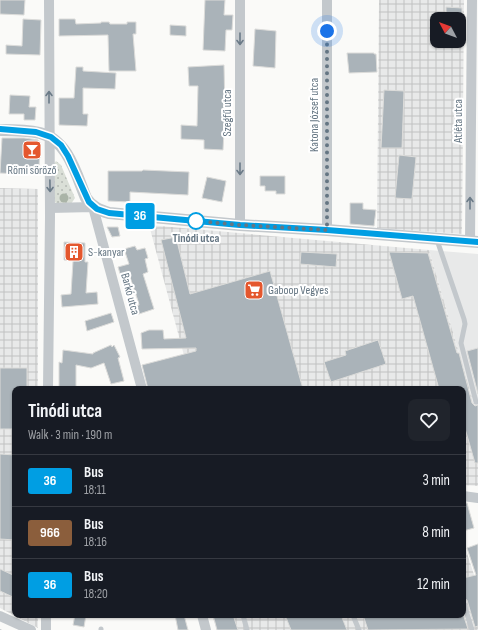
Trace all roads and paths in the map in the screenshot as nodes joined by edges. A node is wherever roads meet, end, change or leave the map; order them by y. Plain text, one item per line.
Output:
1 (49, 0) edge
2 (240, 0) edge
3 (327, 0) edge
4 (472, 0) edge
5 (0, 130) edge
6 (49, 136) junction
7 (93, 207) junction
8 (50, 208) junction
9 (240, 225) junction
10 (327, 230) junction
11 (437, 239) junction
12 (474, 242) edge
13 (48, 386) edge
14 (141, 386) edge
15 (476, 402) dead end
16 (466, 496) edge
17 (478, 498) edge
18 (466, 611) edge
19 (0, 616) edge
20 (46, 618) edge
21 (203, 618) edge
22 (244, 618) edge
23 (354, 618) dead end
24 (31, 630) edge
25 (46, 630) edge
26 (206, 630) edge
27 (247, 630) edge
28 (359, 630) edge
29 (472, 630) edge

6 -> 1 street
2 -> 9 street, Szegfű utca
3 - 10 street, Katona József utca
12 -> 4 street, Atléta utca
5 - 6 street
6 - 7 street
6 -> 8 street
7 - 8 street
7 - 9 street
7 - 14 street, Barkó utca
8 - 13 street
9 - 10 street
10 - 11 street
11 - 12 street
11 - 15 lane
16 - 17 street
18 - 29 lane
19 - 24 street
20 - 25 street
21 - 26 street
22 - 27 lane
23 - 28 lane

